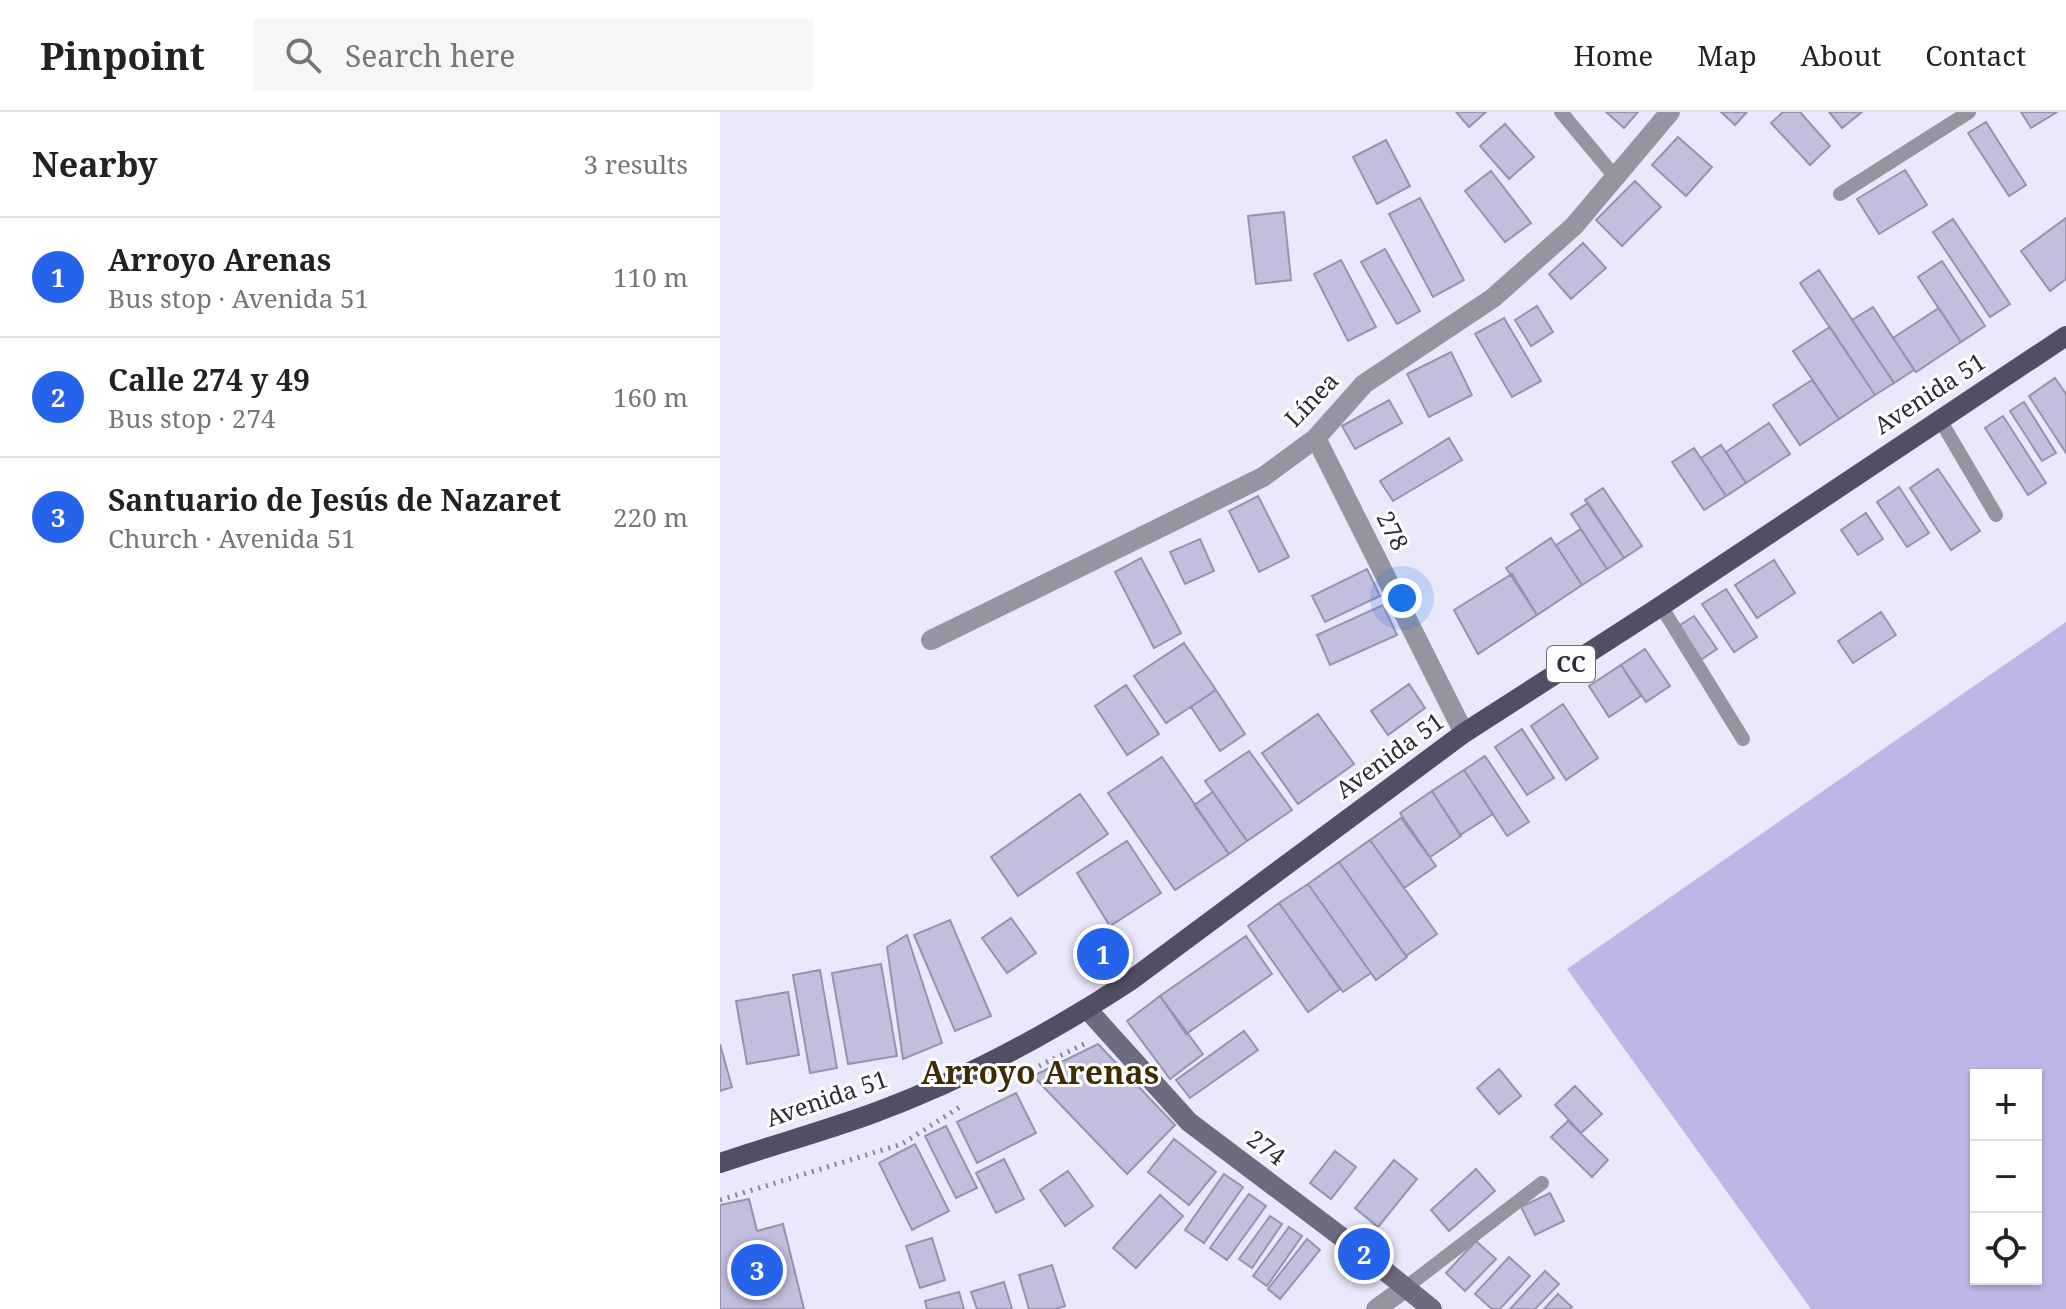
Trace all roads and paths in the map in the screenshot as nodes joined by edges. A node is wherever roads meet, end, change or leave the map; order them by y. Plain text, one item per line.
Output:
1 (1561, 112) edge
2 (1670, 112) edge
3 (1969, 112) edge
4 (1616, 178) junction
5 (1840, 194) dead end
6 (2066, 336) edge
7 (1939, 418) junction
8 (1316, 438) junction
9 (1996, 515) dead end
10 (1661, 606) junction
11 (931, 640) dead end
12 (1464, 733) junction
13 (1743, 739) dead end
14 (1087, 1009) junction
15 (948, 1112) dead end
16 (720, 1163) edge
17 (1542, 1183) dead end
18 (720, 1200) edge
19 (1405, 1288) junction
20 (1376, 1309) edge
21 (1432, 1309) edge

1 - 4 lane
2 - 4 street, Línea
3 - 5 lane
4 - 8 street, Línea
6 - 7 main road, Avenida 51 / CC
7 - 9 lane
7 - 10 main road, Avenida 51 / CC
8 - 11 street, Línea
8 - 12 street, 278
10 - 12 main road, Avenida 51 / CC
10 - 13 lane
12 - 14 main road, Avenida 51 / CC
14 - 16 main road, Avenida 51 / CC
14 - 19 street, 274
15 - 18 path
17 - 19 lane
19 - 20 street
19 - 21 street, 274

